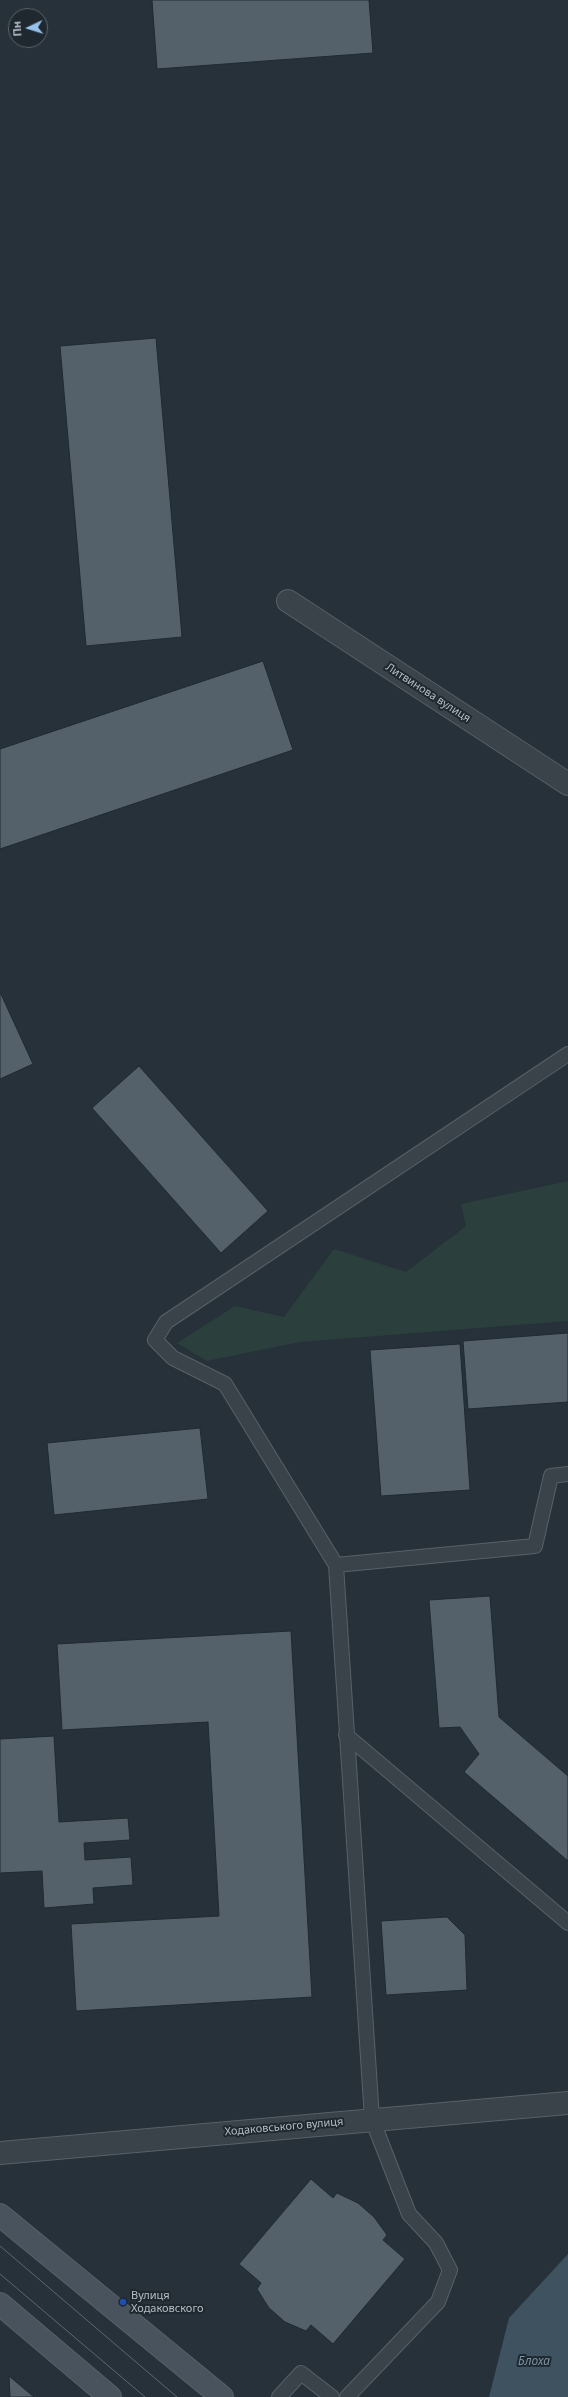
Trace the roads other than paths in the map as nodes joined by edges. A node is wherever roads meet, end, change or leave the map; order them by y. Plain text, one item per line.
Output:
1 (288, 601) dead end
2 (568, 784) edge
3 (568, 1054) edge
4 (568, 1474) edge
5 (336, 1565) junction
6 (346, 1736) junction
7 (568, 1923) edge
8 (568, 2103) edge
9 (372, 2119) junction
10 (0, 2153) edge
11 (0, 2215) edge
12 (0, 2304) edge
13 (110, 2397) edge
14 (222, 2397) edge
15 (278, 2397) edge
16 (332, 2397) edge
17 (347, 2397) edge

1 - 2 street, Литвинова вулиця
3 - 5 lane
4 - 5 lane
5 - 6 lane
6 - 7 lane
6 - 9 lane
8 - 9 street, Ходаковського вулиця
9 - 10 street, Ходаковського вулиця
9 - 17 lane
11 - 14 street
12 - 13 street
15 - 16 lane

